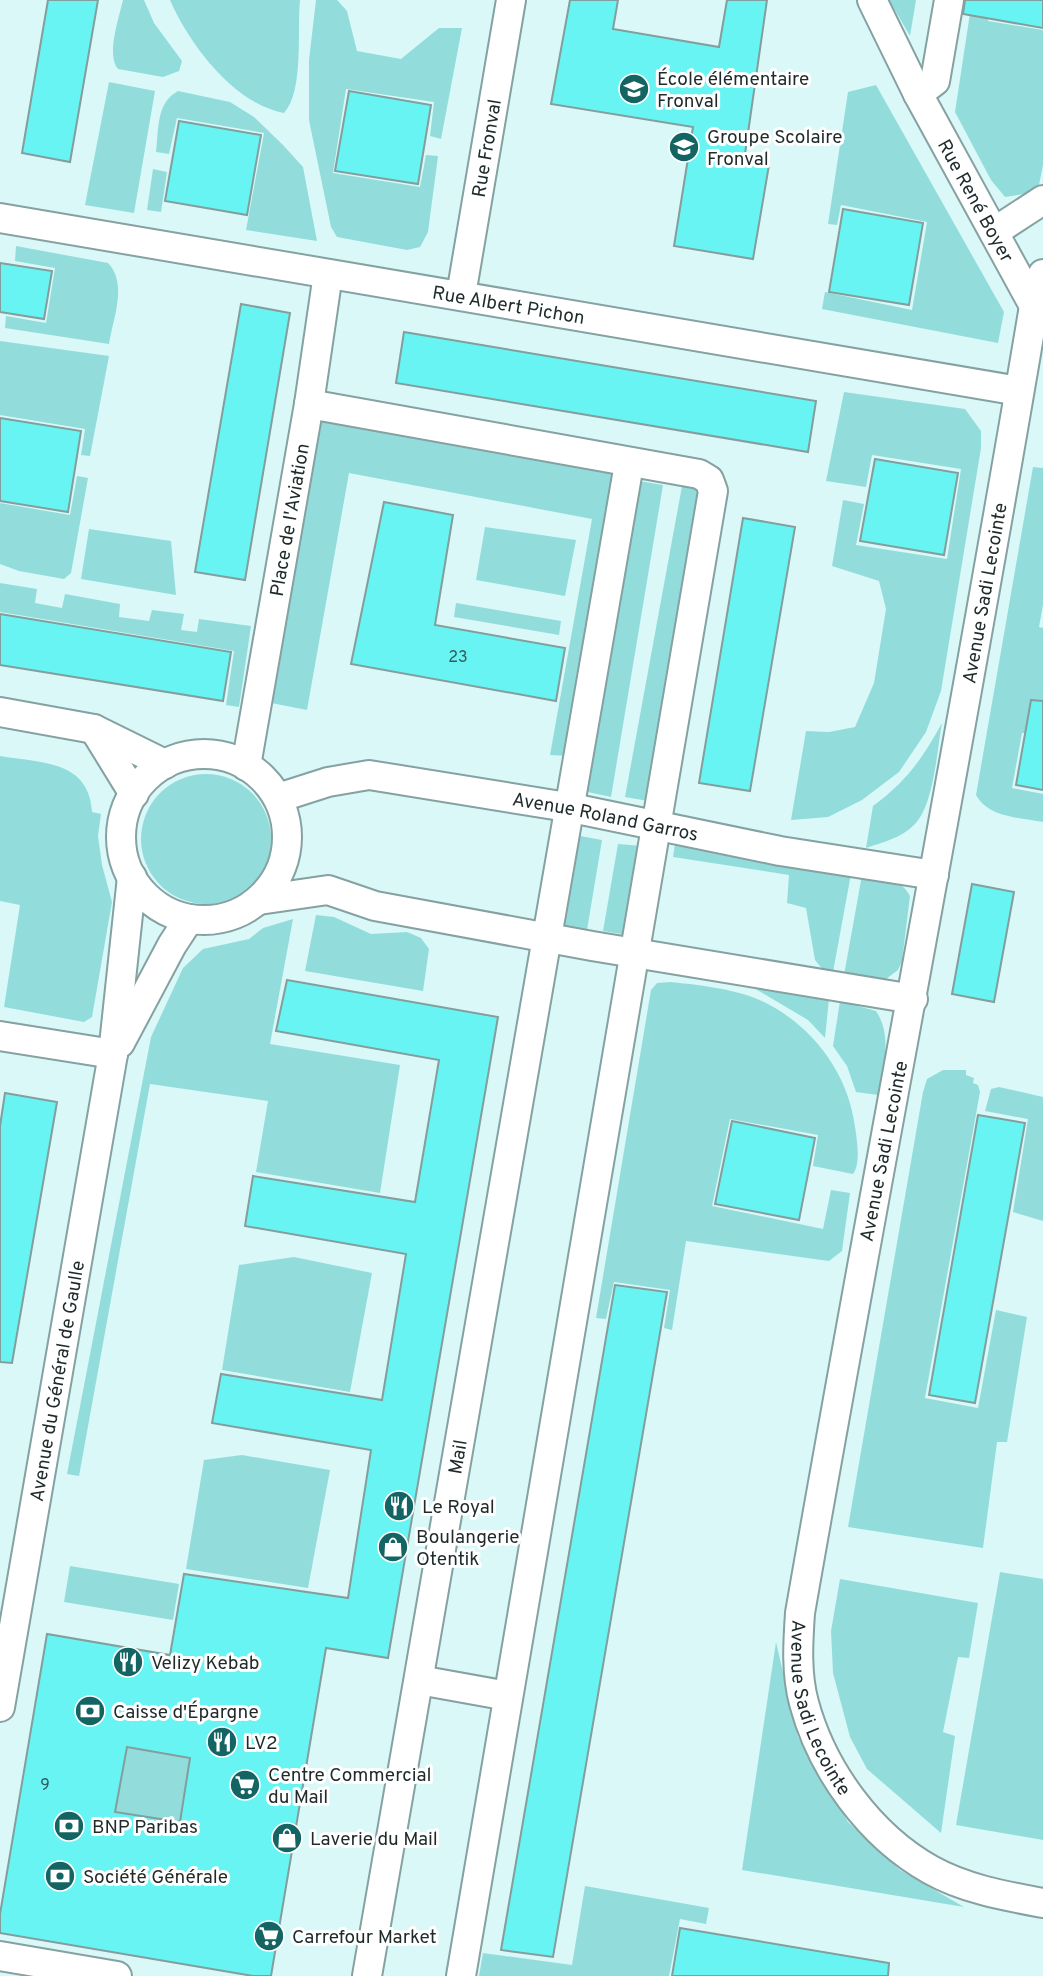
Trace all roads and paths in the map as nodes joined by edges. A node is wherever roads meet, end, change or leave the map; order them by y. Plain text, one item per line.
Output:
1 (511, 0) edge
2 (872, 0) edge
3 (949, 0) edge
4 (918, 94) junction
5 (1043, 200) edge
6 (0, 218) edge
7 (994, 232) junction
8 (328, 274) junction
9 (1043, 274) edge
10 (461, 295) junction
11 (1034, 306) junction
12 (1019, 391) junction
13 (309, 404) junction
14 (629, 464) junction
15 (0, 712) edge
16 (94, 729) junction
17 (165, 764) junction
18 (246, 765) junction
19 (134, 794) junction
20 (278, 798) junction
21 (567, 807) junction
22 (655, 827) junction
23 (934, 875) junction
24 (132, 877) junction
25 (259, 900) junction
26 (189, 919) junction
27 (547, 937) junction
28 (636, 953) junction
29 (913, 999) junction
30 (0, 1036) edge
31 (113, 1054) junction
32 (419, 1680) junction
33 (508, 1696) junction
34 (0, 1707) edge
35 (1043, 1903) edge
36 (0, 1956) edge
37 (117, 1976) edge
38 (368, 1976) edge
39 (461, 1976) edge

1 - 10 street, Rue Fronval
2 - 4 street, Rue René Boyer
3 - 4 street
4 - 7 street, Rue René Boyer
5 - 7 street
6 - 8 street, Rue Albert Pichon
7 - 11 street, Rue René Boyer
8 - 10 street, Rue Albert Pichon
8 - 13 street, Place de l'Aviation
9 - 11 street, Avenue Sadi Lecointe
10 - 12 street, Rue Albert Pichon
11 - 12 street, Avenue Sadi Lecointe
12 - 23 street, Avenue Sadi Lecointe
13 - 14 street
13 - 18 street, Place de l'Aviation
14 - 21 street, Mail
14 - 22 street
15 - 16 street
16 - 17 street
16 - 19 street
17 - 18 street
17 - 19 street
18 - 20 street
19 - 24 street
20 - 21 street, Avenue Roland Garros
20 - 25 street
21 - 22 street, Avenue Roland Garros
21 - 27 street, Mail
22 - 23 street, Avenue Roland Garros
22 - 28 street
23 - 29 street, Avenue Sadi Lecointe
24 - 26 street
24 - 31 street, Avenue du Général de Gaulle
25 - 26 street
25 - 27 street
26 - 31 street, Avenue du Général de Gaulle
27 - 28 street
27 - 32 street, Mail
28 - 29 street
28 - 33 street
29 - 35 street, Avenue Sadi Lecointe
30 - 31 street
31 - 34 street, Avenue du Général de Gaulle
32 - 33 street
32 - 38 street, Mail
33 - 39 street
36 - 37 street

